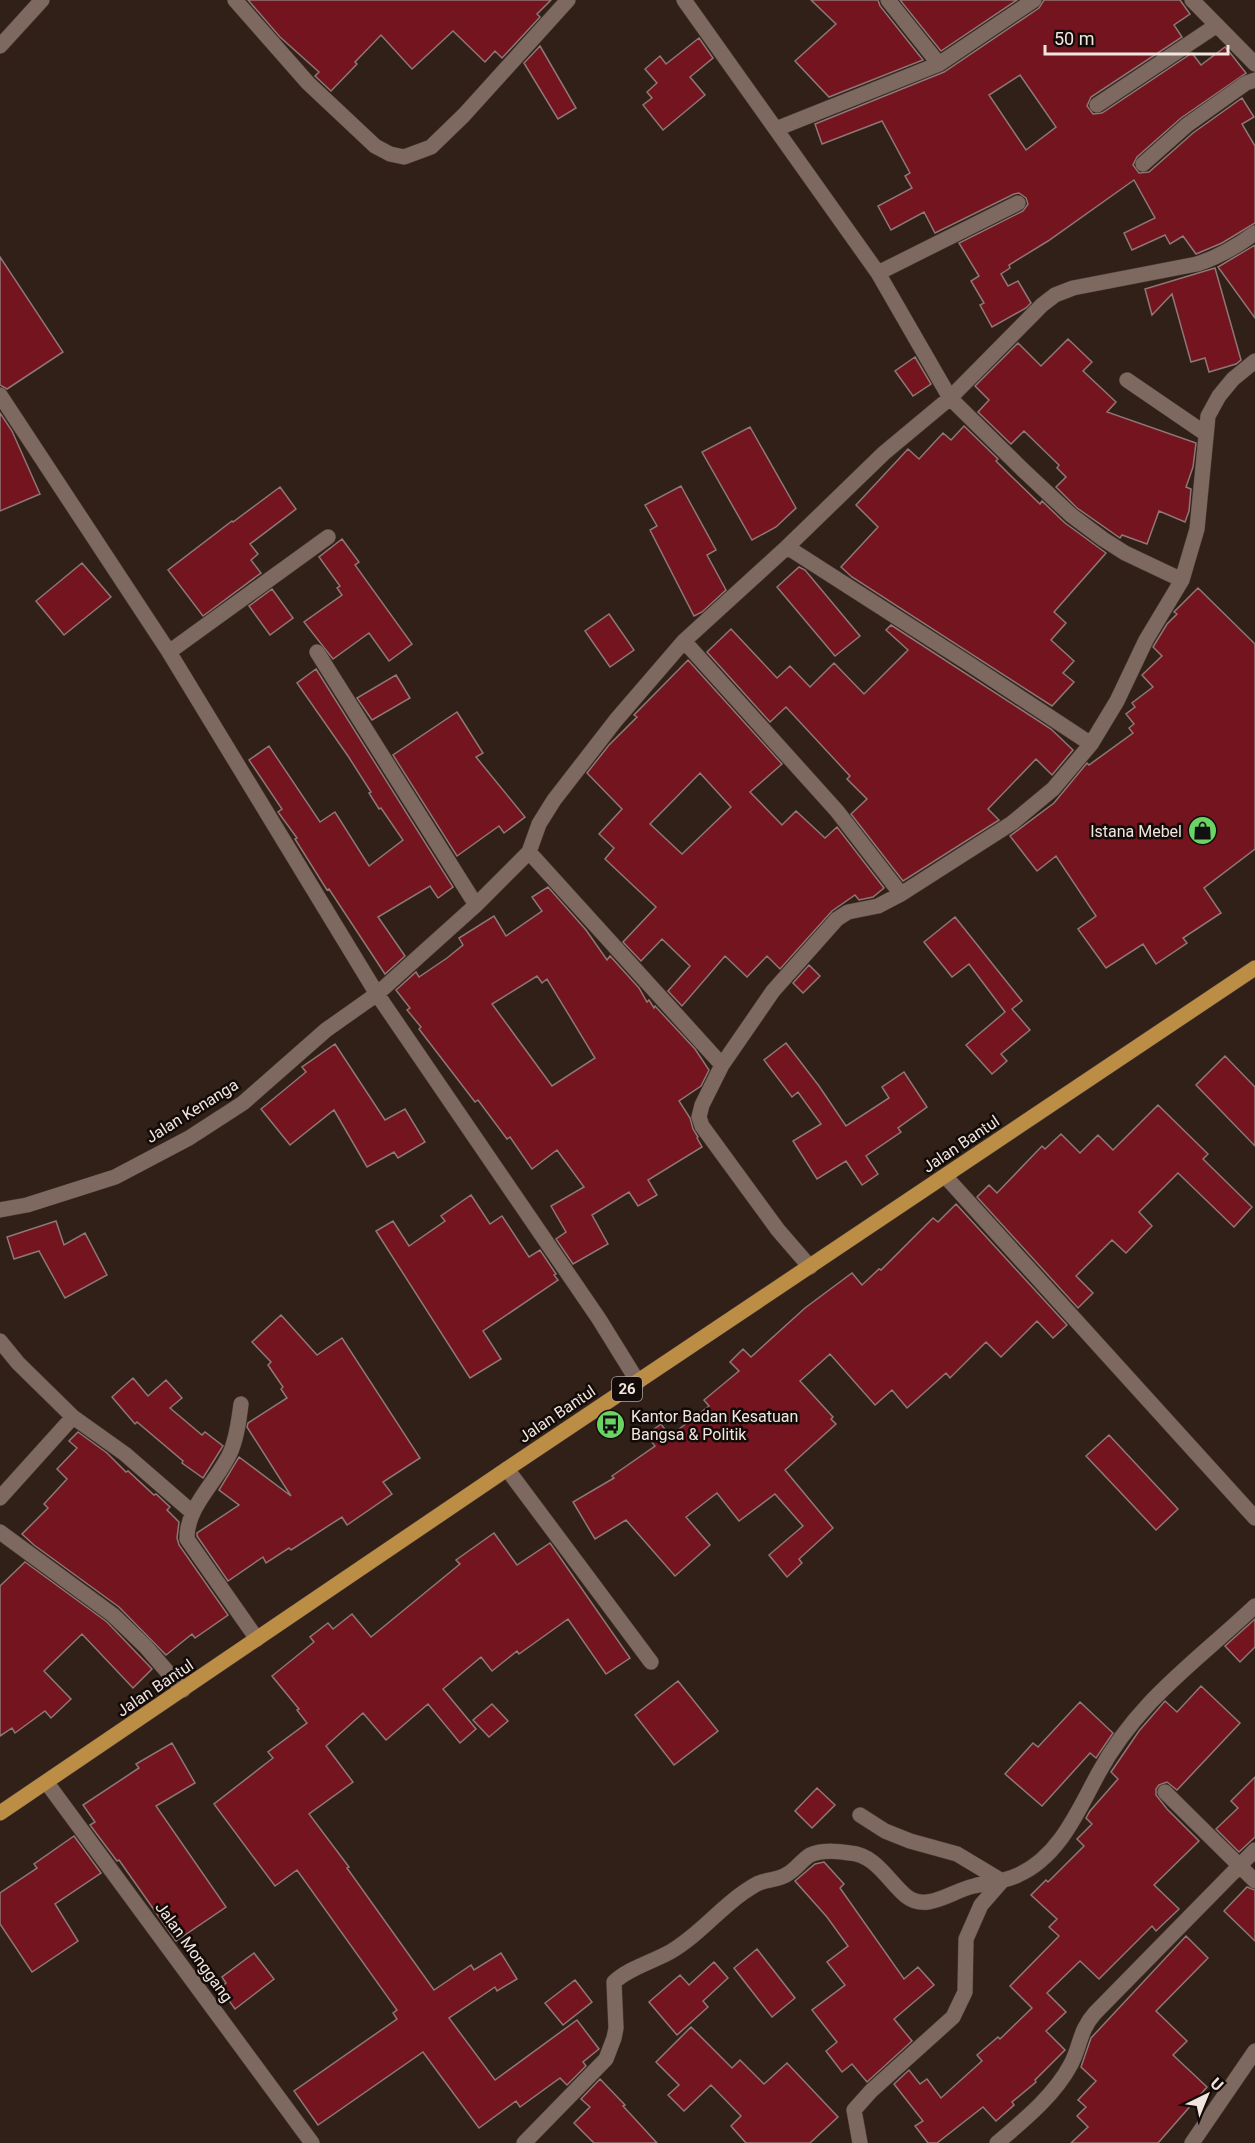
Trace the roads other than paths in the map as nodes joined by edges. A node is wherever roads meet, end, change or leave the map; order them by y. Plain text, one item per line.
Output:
1 (42, 0) edge
2 (568, 0) edge
3 (888, 0) edge
4 (1034, 0) edge
5 (1192, 0) edge
6 (239, 2) edge
7 (690, 2) edge
8 (1216, 25) junction
9 (0, 46) edge
10 (939, 64) junction
11 (1255, 64) edge
12 (1255, 80) edge
13 (1097, 105) dead end
14 (776, 129) junction
15 (1143, 164) dead end
16 (1018, 203) dead end
17 (1255, 232) edge
18 (878, 273) junction
19 (1255, 361) edge
20 (1127, 381) dead end
21 (0, 396) edge
22 (950, 398) junction
23 (1206, 434) junction
24 (328, 537) dead end
25 (787, 547) junction
26 (1182, 580) junction
27 (684, 641) junction
28 (168, 652) junction
29 (317, 652) dead end
30 (1091, 744) junction
31 (529, 852) junction
32 (901, 894) junction
33 (476, 905) junction
34 (1255, 968) edge
35 (377, 994) junction
36 (722, 1065) junction
37 (945, 1176) junction
38 (0, 1210) edge
39 (810, 1267) junction
40 (0, 1341) edge
41 (638, 1382) junction
42 (241, 1404) dead end
43 (73, 1417) junction
44 (507, 1469) junction
45 (0, 1498) edge
46 (193, 1513) junction
47 (1255, 1518) edge
48 (3, 1539) edge
49 (1255, 1606) edge
50 (257, 1639) junction
51 (651, 1662) dead end
52 (183, 1690) junction
53 (47, 1783) junction
54 (1165, 1792) dead end
55 (0, 1813) edge
56 (860, 1815) dead end
57 (1255, 1850) edge
58 (1240, 1866) junction
59 (1002, 1881) junction
60 (1255, 1881) edge
61 (1255, 2051) edge
62 (312, 2143) edge
63 (524, 2143) edge
64 (860, 2143) edge
65 (997, 2143) edge
66 (1191, 2143) edge

1 - 9 street
2 - 6 street
3 - 10 street
4 - 10 street
5 - 8 street
7 - 14 street
8 - 11 street
8 - 13 street
10 - 14 street
12 - 15 street
14 - 18 street
16 - 18 street
17 - 22 street
18 - 22 street
19 - 23 street
20 - 23 street
21 - 28 street
22 - 25 street
22 - 26 street
23 - 26 street
24 - 28 street
25 - 27 street
25 - 30 street
26 - 30 street
27 - 31 street
27 - 32 street
28 - 35 street
29 - 33 street
30 - 32 street
31 - 33 street, Jalan Kenanga
31 - 36 street
32 - 36 street
33 - 35 street, Jalan Kenanga
34 - 37 main road, Jalan Bantul / 26
35 - 38 street, Jalan Kenanga
35 - 41 street
36 - 39 street
37 - 39 main road, Jalan Bantul / 26
37 - 47 street
39 - 41 main road, Jalan Bantul / 26
40 - 43 street
41 - 44 main road, Jalan Bantul / 26
42 - 46 street
43 - 45 street
43 - 46 street
44 - 50 main road, Jalan Bantul / 26
44 - 51 street
46 - 50 street
48 - 52 street
49 - 59 street
50 - 52 main road, Jalan Bantul / 26
52 - 53 main road, Jalan Bantul / 26
53 - 55 main road, Jalan Bantul / 26
53 - 62 street, Jalan Monggang
54 - 58 street
56 - 59 street
57 - 58 street
58 - 60 street
58 - 65 street
59 - 63 street
59 - 64 street
61 - 66 street

